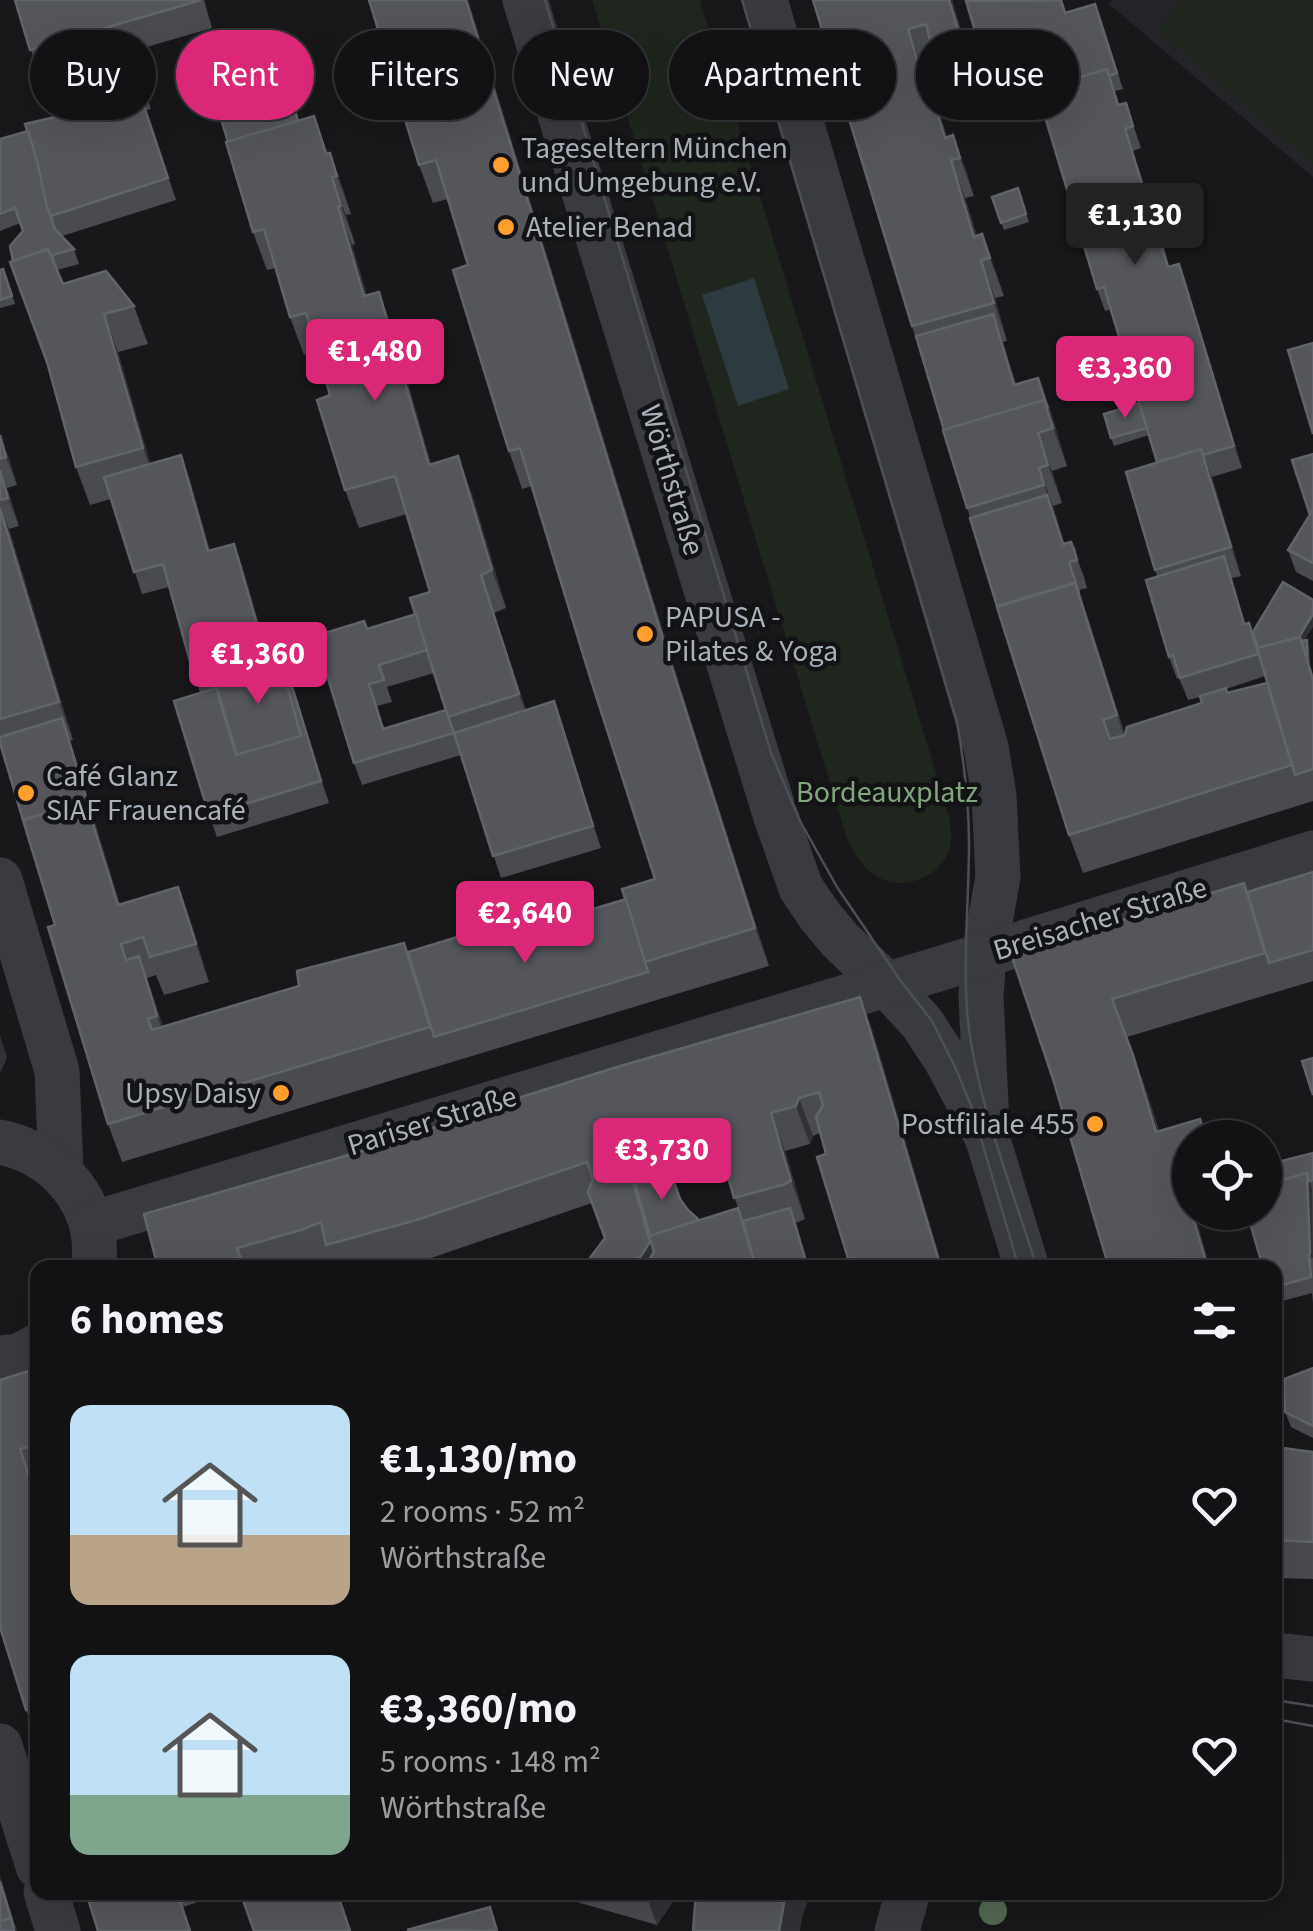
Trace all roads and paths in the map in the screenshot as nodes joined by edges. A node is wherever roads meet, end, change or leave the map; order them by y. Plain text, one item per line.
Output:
1 (525, 0) edge
2 (764, 0) edge
3 (1313, 852) edge
4 (0, 880) edge
5 (984, 955) junction
6 (886, 984) junction
7 (987, 1137) junction
8 (0, 1142) edge
9 (61, 1171) junction
10 (93, 1246) edge
11 (1025, 1260) edge
12 (30, 1350) edge
13 (0, 1358) edge
14 (1282, 1656) edge
15 (1313, 1659) edge
16 (0, 1746) edge
17 (30, 1841) edge
18 (48, 1900) edge
19 (906, 1900) edge
20 (58, 1931) edge
21 (897, 1931) edge

1 - 6 street, Wörthstraße
2 - 5 street, Wörthstraße
3 - 5 street, Breisacher Straße
4 - 9 street
5 - 6 street, Breisacher Straße
5 - 7 street, Wörthstraße
6 - 7 street, Wörthstraße
6 - 10 street, Pariser Straße
7 - 11 street, Wörthstraße
8 - 9 street
9 - 10 street
12 - 13 street
14 - 15 street
16 - 17 street
18 - 20 street
19 - 21 street

